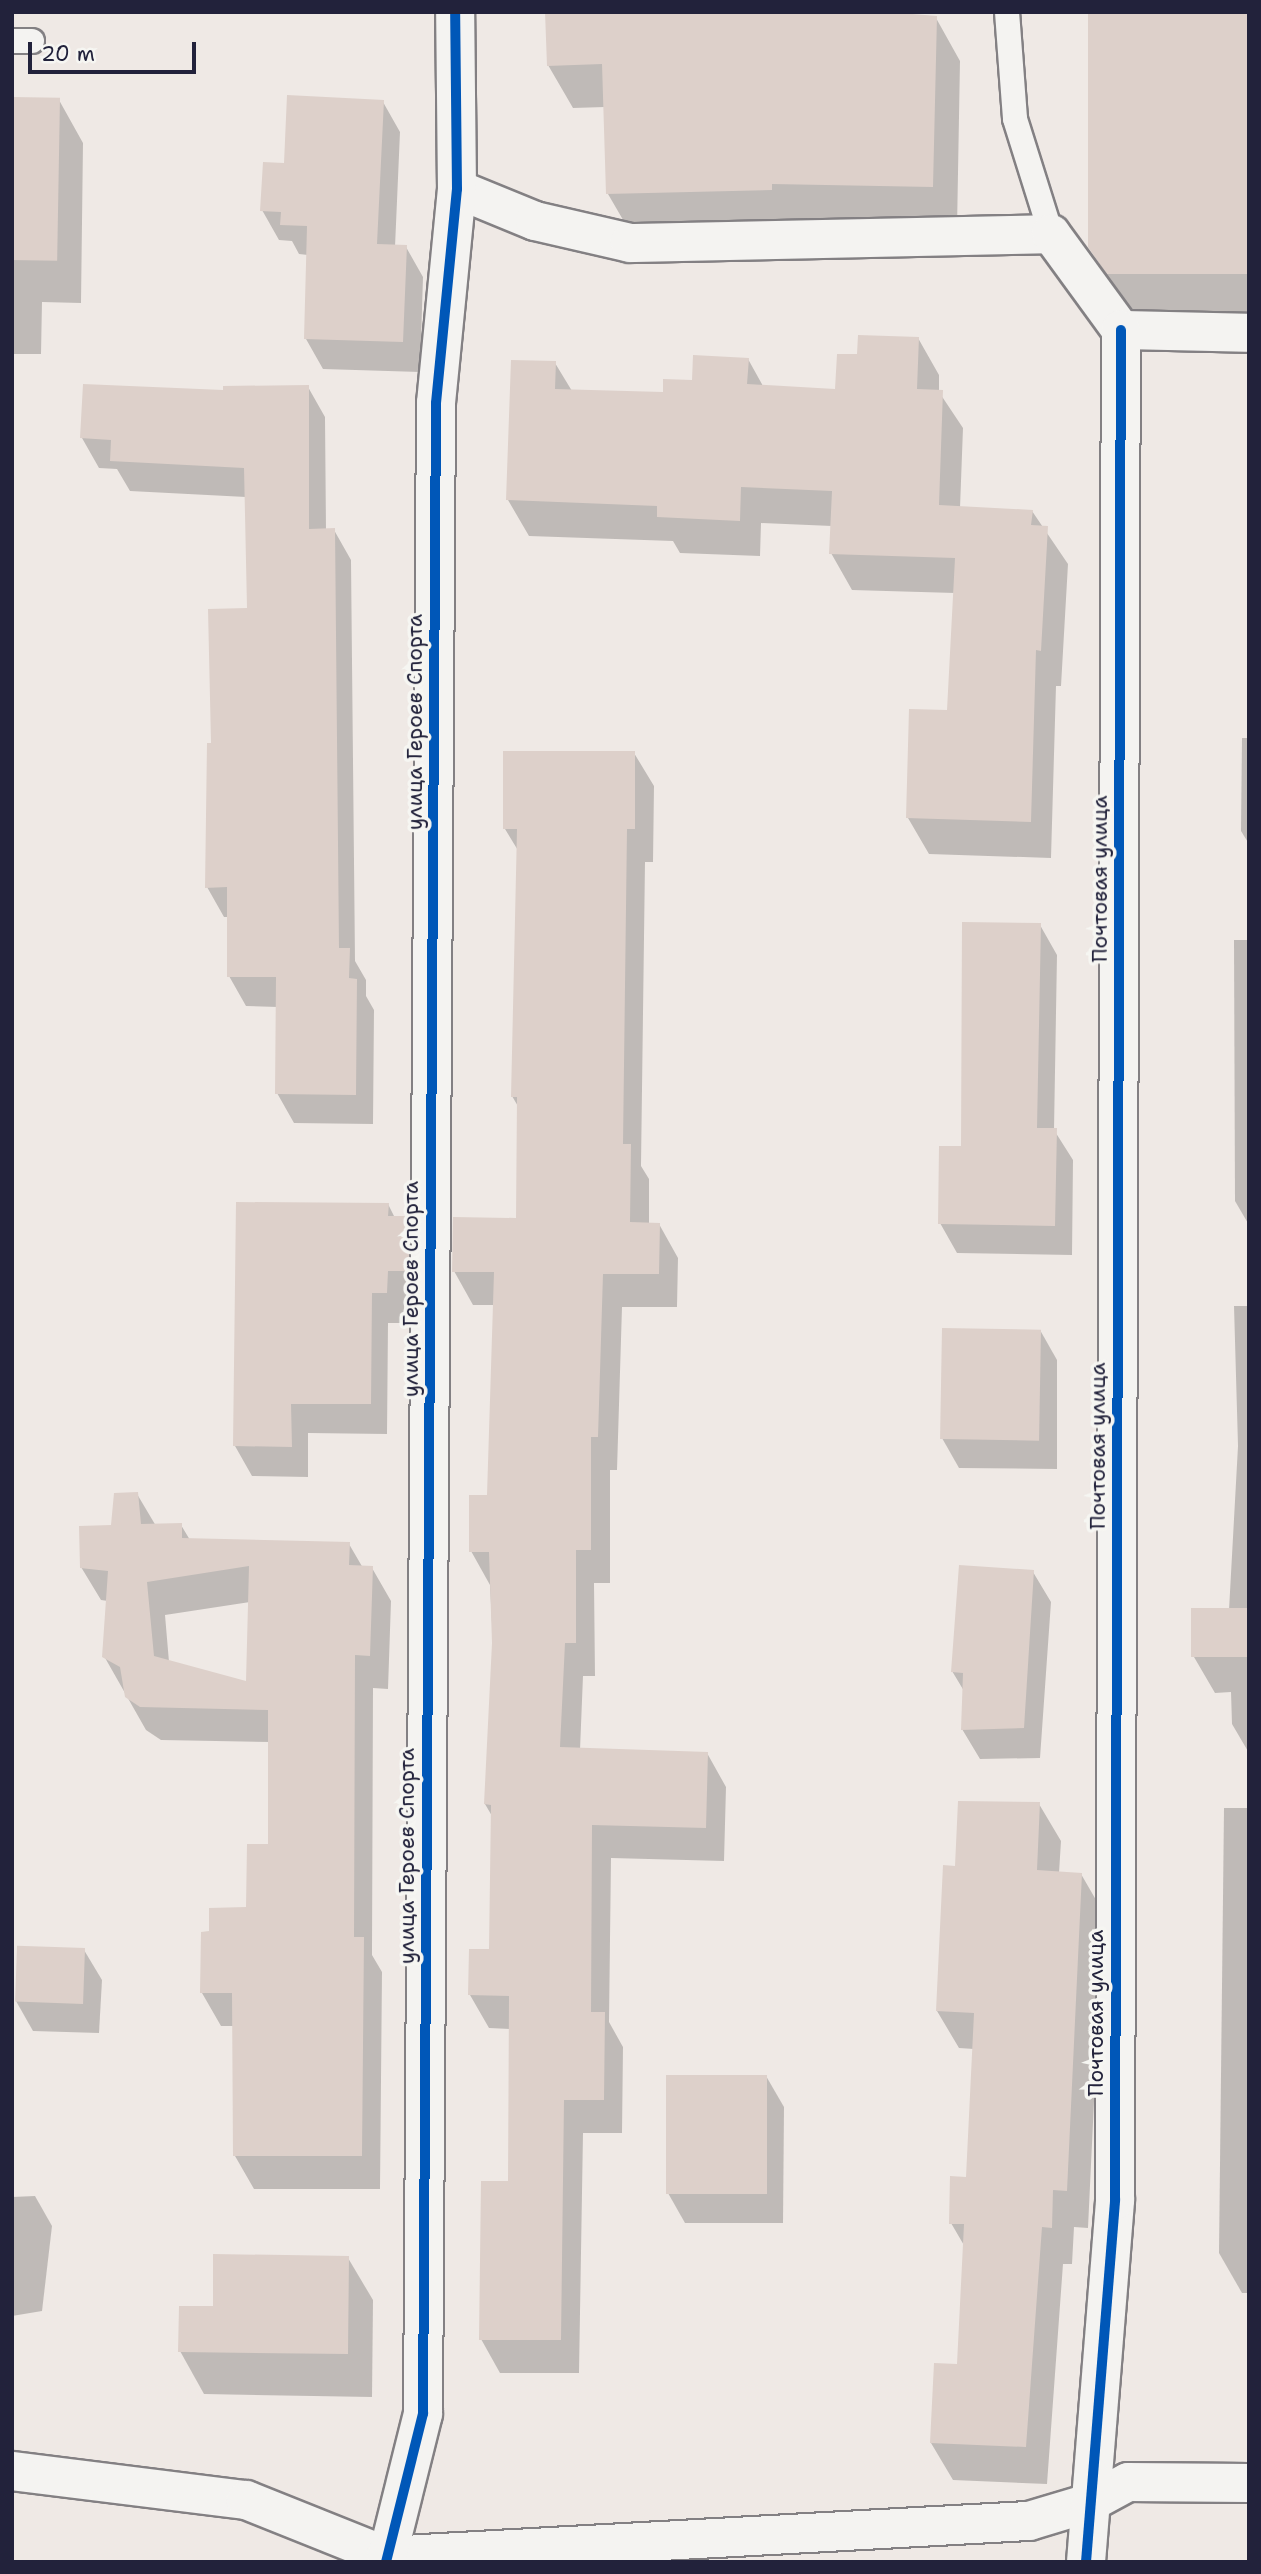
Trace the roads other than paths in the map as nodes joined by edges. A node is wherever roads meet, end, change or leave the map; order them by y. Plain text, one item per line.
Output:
1 (455, 12) edge
2 (1007, 12) edge
3 (457, 189) junction
4 (1051, 234) junction
5 (1121, 330) junction
6 (1249, 333) edge
7 (12, 2471) edge
8 (1249, 2483) edge
9 (1089, 2503) junction
10 (386, 2559) edge
11 (1086, 2562) edge

1 - 3 street, улица Героев Спорта
2 - 4 lane
3 - 4 street
3 - 10 street, улица Героев Спорта
4 - 5 street
5 - 6 street
5 - 9 street, Почтовая улица
7 - 10 street
8 - 9 street
9 - 10 street
9 - 11 street, Почтовая улица

